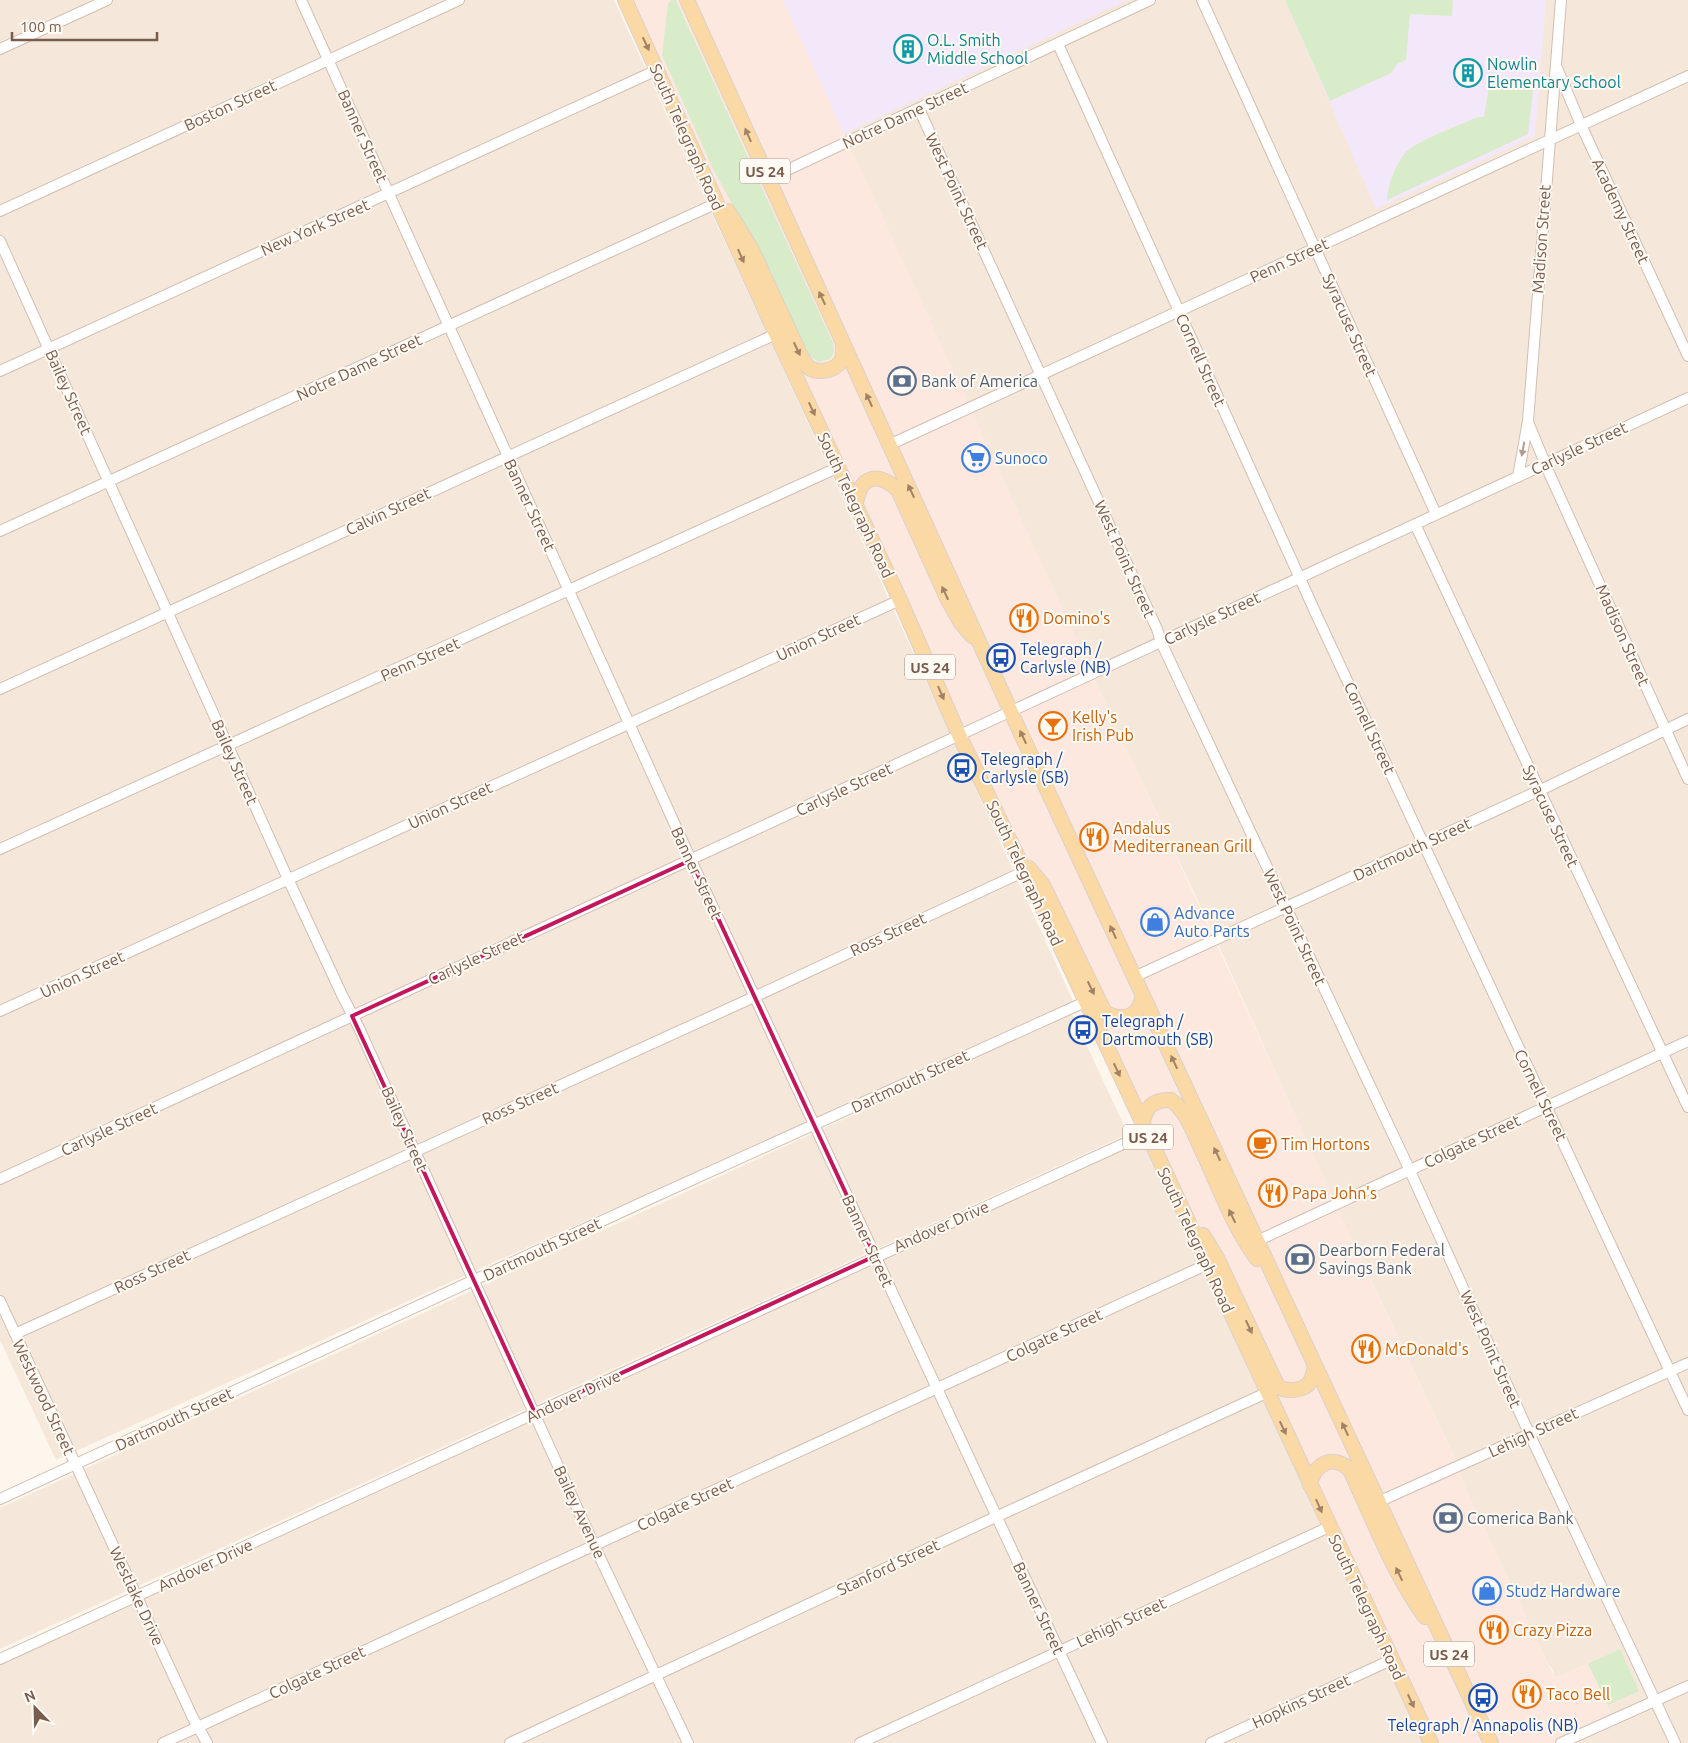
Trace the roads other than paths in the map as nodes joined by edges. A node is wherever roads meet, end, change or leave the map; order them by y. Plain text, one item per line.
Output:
1 (107, 0) edge
2 (301, 0) edge
3 (459, 0) edge
4 (625, 0) edge
5 (687, 0) edge
6 (1150, 0) edge
7 (1202, 0) edge
8 (1561, 0) edge
9 (1058, 44) junction
10 (0, 49) edge
11 (328, 60) junction
12 (1556, 65) junction
13 (657, 70) junction
14 (1688, 76) edge
15 (919, 109) junction
16 (1581, 125) junction
17 (1549, 140) junction
18 (768, 179) junction
19 (708, 183) junction
20 (389, 194) junction
21 (717, 203) junction
22 (0, 211) edge
23 (0, 241) edge
24 (1315, 248) junction
25 (1179, 310) junction
26 (449, 326) junction
27 (776, 334) junction
28 (843, 343) junction
29 (49, 348) junction
30 (1688, 356) edge
31 (0, 371) edge
32 (1042, 375) junction
33 (1688, 398) edge
34 (1528, 421) junction
35 (889, 444) junction
36 (508, 456) junction
37 (1546, 464) junction
38 (839, 467) junction
39 (1518, 476) junction
40 (108, 482) junction
41 (856, 504) junction
42 (1436, 514) junction
43 (1415, 524) junction
44 (0, 531) edge
45 (1300, 578) junction
46 (569, 591) junction
47 (900, 600) junction
48 (168, 613) junction
49 (1161, 642) junction
50 (982, 647) junction
51 (0, 689) edge
52 (1011, 711) junction
53 (1688, 719) edge
54 (629, 724) junction
55 (1665, 729) junction
56 (959, 735) junction
57 (228, 746) junction
58 (1688, 779) edge
59 (1538, 790) junction
60 (1423, 844) junction
61 (0, 849) edge
62 (1017, 854) junction
63 (691, 860) junction
64 (1025, 871) junction
65 (288, 879) junction
66 (1285, 906) junction
67 (1134, 977) junction
68 (1143, 996) junction
69 (754, 997) junction
70 (1085, 1002) junction
71 (0, 1011) edge
72 (352, 1016) junction
73 (1688, 1041) edge
74 (1663, 1052) junction
75 (1688, 1106) edge
76 (1546, 1107) junction
77 (814, 1125) junction
78 (1145, 1128) junction
79 (414, 1151) junction
80 (1409, 1170) junction
81 (0, 1179) edge
82 (1182, 1209) junction
83 (1257, 1241) junction
84 (875, 1256) junction
85 (1208, 1264) junction
86 (473, 1281) junction
87 (1278, 1285) junction
88 (0, 1301) edge
89 (15, 1334) junction
90 (1688, 1363) edge
91 (1315, 1365) junction
92 (1670, 1371) junction
93 (936, 1389) junction
94 (1266, 1393) junction
95 (1688, 1410) edge
96 (535, 1413) junction
97 (1529, 1433) junction
98 (76, 1465) junction
99 (1310, 1485) junction
100 (0, 1499) edge
101 (1378, 1502) junction
102 (997, 1517) junction
103 (1329, 1527) junction
104 (594, 1545) junction
105 (136, 1596) junction
106 (1444, 1644) junction
107 (1058, 1651) junction
108 (0, 1659) edge
109 (1392, 1660) junction
110 (656, 1676) junction
111 (1688, 1686) edge
112 (1656, 1700) junction
113 (199, 1727) junction
114 (163, 1743) edge
115 (207, 1743) edge
116 (510, 1743) edge
117 (688, 1743) edge
118 (860, 1743) edge
119 (1102, 1743) edge
120 (1211, 1743) edge
121 (1431, 1743) edge
122 (1491, 1743) edge
123 (1562, 1743) edge
124 (1675, 1743) edge

1 - 10 street
2 - 11 street, Banner Street
3 - 11 street, Boston Street
4 -> 13 main road, South Telegraph Road / US 24
18 -> 5 main road, US 24
6 - 9 street, Notre Dame Street
7 - 24 street, Syracuse Street
8 - 12 street, Madison Street
9 - 15 street, Notre Dame Street
9 - 25 street, Cornell Street
11 - 20 street, Banner Street
11 - 22 street, Boston Street
12 - 16 street, Academy Street
12 - 17 street, Madison Street
13 - 19 main road, South Telegraph Road / US 24
13 - 20 street, New York Street
14 - 16 street, Penn Street
15 - 18 street, Notre Dame Street
15 - 32 street, West Point Street
16 - 17 street, Penn Street
16 - 30 street, Academy Street
17 - 24 street, Penn Street
17 - 34 street, Madison Street
28 -> 18 main road, US 24
19 - 21 main road, South Telegraph Road / US 24
19 -> 28 main road
20 - 26 street, Banner Street
20 - 29 street, New York Street
21 - 26 street, Notre Dame Street
21 -> 27 main road, South Telegraph Road / US 24
23 - 29 street, Bailey Street
24 - 25 street, Penn Street
24 - 42 street, Syracuse Street
25 - 32 street, Penn Street
25 - 45 street, Cornell Street
26 - 36 street, Banner Street
26 - 40 street, Notre Dame Street
27 - 36 street, Calvin Street
27 -> 38 main road, South Telegraph Road / US 24
35 -> 28 main road, US 24
29 - 31 street, New York Street
29 - 40 street, Bailey Street
32 - 35 street, Penn Street
32 - 49 street, West Point Street
33 - 37 street, Carlysle Street
34 - 37 street, Madison Street
34 -> 39 street, Madison Street
50 -> 35 main road, US 24
36 - 46 street, Banner Street
36 - 48 street, Calvin Street
37 - 39 street, Carlysle Street
37 - 55 street, Madison Street
38 - 41 main road, South Telegraph Road / US 24
38 - 46 street, Penn Street
39 - 42 street, Carlysle Street
40 - 44 street, Notre Dame Street
40 - 48 street, Bailey Street
41 - 47 main road, South Telegraph Road / US 24
50 -> 41 main road
42 - 43 street, Carlysle Street
43 - 45 street, Carlysle Street
43 - 59 street, Syracuse Street
45 - 49 street, Carlysle Street
45 - 60 street, Cornell Street
46 - 54 street, Banner Street
46 - 57 street, Penn Street
47 - 54 street, Union Street
47 -> 56 main road, South Telegraph Road / US 24
48 - 51 street, Calvin Street
48 - 57 street, Bailey Street
49 - 52 street, Carlysle Street
49 - 66 street, West Point Street
50 - 52 main road, US 24
52 - 56 street, Carlysle Street
67 -> 52 main road, US 24
53 - 55 street, Dartmouth Street
54 - 63 street, Banner Street
54 - 65 street, Union Street
55 - 58 street, Madison Street
55 - 59 street, Dartmouth Street
56 - 62 main road, South Telegraph Road / US 24
56 - 63 street, Carlysle Street
57 - 61 street, Penn Street
57 - 65 street, Bailey Street
59 - 60 street, Dartmouth Street
59 - 74 street, Syracuse Street
60 - 66 street, Dartmouth Street
60 - 76 street, Cornell Street
62 - 64 main road, South Telegraph Road / US 24
62 -> 68 main road
63 - 69 street, Banner Street
63 - 72 street, Carlysle Street
64 - 69 street, Ross Street
64 - 70 main road, South Telegraph Road / US 24
65 - 71 street, Union Street
65 - 72 street, Bailey Street
66 - 67 street, Dartmouth Street
66 - 80 street, West Point Street
67 - 68 main road, US 24
83 -> 68 main road, US 24
69 - 77 street, Banner Street
69 - 79 street, Ross Street
70 - 77 street, Dartmouth Street
70 -> 78 main road, South Telegraph Road / US 24
72 - 79 street, Bailey Street
72 - 81 street, Carlysle Street
73 - 74 street, Colgate Street
74 - 75 street, Syracuse Street
74 - 76 street, Colgate Street
76 - 80 street, Colgate Street
76 - 92 street, Cornell Street
77 - 84 street, Banner Street
77 - 86 street, Dartmouth Street
78 - 82 main road, South Telegraph Road / US 24
78 - 84 street, Andover Drive
87 -> 78 main road
79 - 86 street, Bailey Street
79 - 89 street, Ross Street
80 - 83 street, Colgate Street
80 - 97 street, West Point Street
82 - 85 main road, South Telegraph Road / US 24
82 -> 91 main road
83 - 87 main road, US 24
84 - 93 street, Banner Street
84 - 96 street, Andover Drive
85 - 93 street, Colgate Street
85 - 94 main road, South Telegraph Road / US 24
86 - 96 street, Bailey Avenue
86 - 98 street, Dartmouth Street
87 - 91 main road, US 24
88 - 89 street, Westwood Street
89 - 98 street, Westwood Street
90 - 92 street, Lehigh Street
101 -> 91 main road, US 24
92 - 95 street, Cornell Street
92 - 97 street, Lehigh Street
93 - 102 street, Banner Street
93 - 104 street, Colgate Street
94 -> 99 main road, South Telegraph Road / US 24
94 - 102 street, Stanford Street
96 - 104 street, Bailey Avenue
96 - 105 street, Andover Drive
97 - 101 street, Lehigh Street
97 - 112 street, West Point Street
98 - 100 street, Dartmouth Street
98 - 105 street, Westlake Drive
99 -> 103 main road, South Telegraph Road / US 24
106 -> 99 main road
101 - 106 main road, US 24
102 - 107 street, Banner Street
102 - 110 street, Stanford Street
103 - 107 street, Lehigh Street
103 - 109 main road, South Telegraph Road / US 24
104 - 110 street, Bailey Avenue
104 - 113 street, Colgate Street
105 - 108 street, Andover Drive
105 - 113 street, Westlake Drive
106 - 122 main road, US 24
107 - 118 street, Lehigh Street
107 - 119 street, Banner Street
109 - 120 street, Hopkins Street
109 -> 121 main road, South Telegraph Road / US 24
110 - 116 street, Stanford Street
110 - 117 street, Bailey Avenue
111 - 112 street
112 - 123 street
112 - 124 street, West Point Street
113 - 114 street, Colgate Street
113 - 115 street, Westlake Drive

